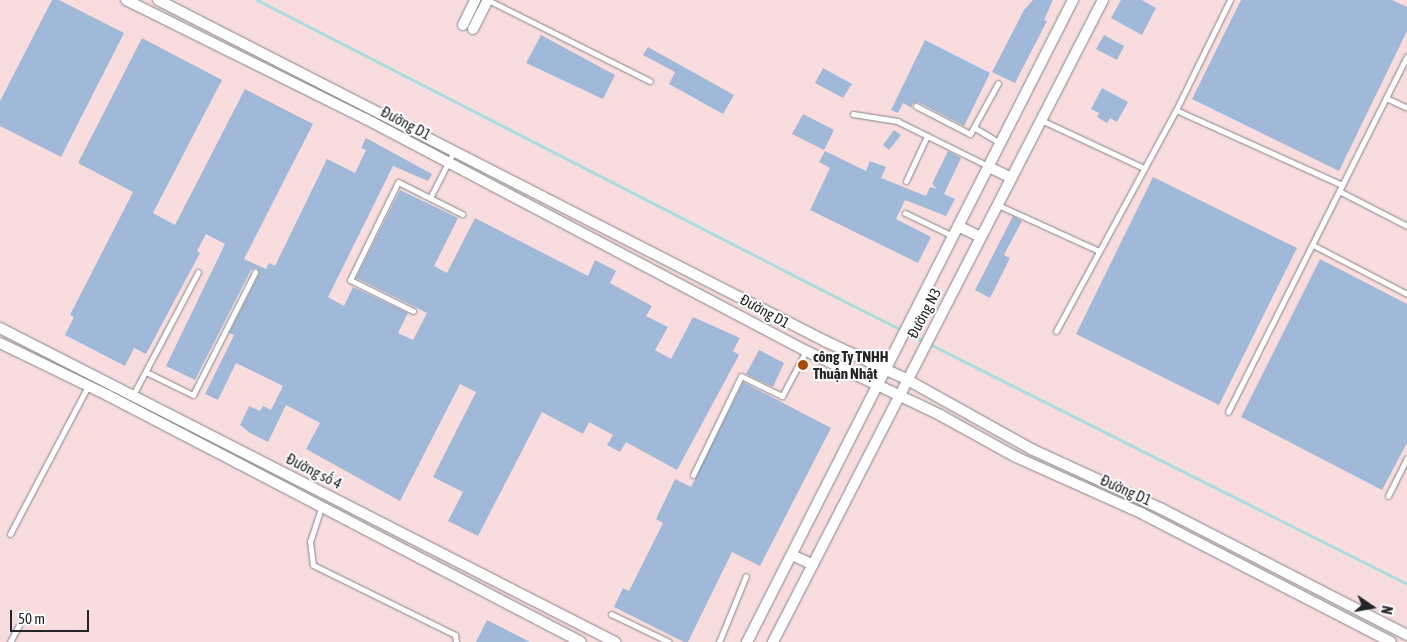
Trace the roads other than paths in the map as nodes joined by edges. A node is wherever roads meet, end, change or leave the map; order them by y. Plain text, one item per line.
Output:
1 (126, 0) edge
2 (158, 0) edge
3 (475, 0) edge
4 (488, 0) edge
5 (1073, 0) edge
6 (1103, 0) edge
7 (1230, 0) edge
8 (463, 25) dead end
9 (473, 29) dead end
10 (235, 40) junction
11 (228, 53) junction
12 (1407, 56) edge
13 (650, 81) dead end
14 (998, 83) dead end
15 (1386, 98) junction
16 (916, 106) dead end
17 (1407, 108) edge
18 (1176, 110) junction
19 (853, 114) dead end
20 (1041, 120) junction
21 (975, 128) junction
22 (927, 136) junction
23 (1000, 143) junction
24 (454, 151) junction
25 (448, 162) junction
26 (988, 166) junction
27 (1144, 168) junction
28 (1012, 178) junction
29 (906, 181) dead end
30 (1342, 185) junction
31 (1339, 191) junction
32 (430, 198) junction
33 (998, 204) junction
34 (905, 213) dead end
35 (462, 214) dead end
36 (1407, 226) edge
37 (956, 231) junction
38 (981, 237) junction
39 (1313, 245) junction
40 (1099, 251) junction
41 (689, 270) junction
42 (198, 272) dead end
43 (255, 272) dead end
44 (682, 283) junction
45 (1407, 294) edge
46 (413, 311) dead end
47 (0, 328) edge
48 (1056, 331) dead end
49 (0, 343) edge
50 (806, 351) junction
51 (885, 369) junction
52 (146, 372) junction
53 (906, 379) junction
54 (88, 385) junction
55 (878, 386) junction
56 (133, 395) junction
57 (899, 395) junction
58 (1228, 412) dead end
59 (1407, 458) edge
60 (693, 476) dead end
61 (299, 480) junction
62 (293, 493) junction
63 (1388, 496) dead end
64 (321, 508) junction
65 (10, 534) dead end
66 (406, 535) junction
67 (398, 549) junction
68 (792, 555) junction
69 (813, 565) junction
70 (746, 576) dead end
71 (1320, 592) junction
72 (1315, 604) junction
73 (610, 614) dead end
74 (22, 619) dead end
75 (1407, 634) edge
76 (10, 642) edge
77 (456, 642) edge
78 (581, 642) edge
79 (615, 642) edge
80 (668, 642) edge
81 (719, 642) edge
82 (747, 642) edge
83 (773, 642) edge
84 (1392, 642) edge

1 - 11 street, Đường D1
2 - 10 street, Đường D1
3 - 8 street
4 - 9 street
4 - 13 lane
5 - 23 street, Đường N3
6 - 20 street, Đường N3
7 - 18 lane
10 - 11 street
10 - 24 street, Đường D1
11 - 25 street, Đường D1
12 - 15 lane
14 - 21 lane
15 - 17 lane
15 - 30 lane
16 - 21 lane
18 - 27 lane
18 - 30 lane
19 - 22 lane
20 - 27 lane
20 - 28 street, Đường N3
21 - 23 lane
22 - 26 lane
22 - 29 lane
23 - 26 street, Đường N3
24 - 25 lane
24 - 41 street, Đường D1
25 - 32 lane
25 - 44 street, Đường D1
26 - 28 street
26 - 37 street, Đường N3
27 - 40 lane
28 - 33 street, Đường N3
30 - 31 lane
31 - 36 lane
31 - 39 lane
32 - 35 lane
32 - 46 lane
33 - 38 street, Đường N3
33 - 40 lane
34 - 37 lane
37 - 38 street
37 - 51 street, Đường N3
38 - 53 street, Đường N3
39 - 45 lane
39 - 58 lane
40 - 48 lane
41 - 44 street
41 - 51 street, Đường D1
42 - 52 lane
43 - 52 lane
44 - 50 street, Đường D1
47 - 56 street, Đường số 4
49 - 54 street, Đường số 4
50 - 55 street, Đường D1
50 - 60 lane
51 - 53 street, Đường D1
51 - 55 street, Đường N3
52 - 56 lane
53 - 57 street, Đường N3
53 - 71 street, Đường D1
54 - 62 street, Đường số 4
54 - 65 lane
55 - 57 street, Đường D1
55 - 68 street, Đường N3
56 - 61 street, Đường số 4
57 - 69 street, Đường N3
57 - 72 street, Đường D1
59 - 63 lane
61 - 62 street
61 - 66 street, Đường số 4
62 - 64 street, Đường số 4
64 - 67 street, Đường số 4
64 - 77 lane
66 - 67 street
66 - 79 street, Đường số 4
67 - 78 street, Đường số 4
68 - 69 street
68 - 82 street, Đường N3
69 - 83 street, Đường N3
70 - 81 lane
71 - 72 street
71 - 75 street, Đường D1
72 - 84 street, Đường D1
73 - 80 lane
74 - 76 lane

